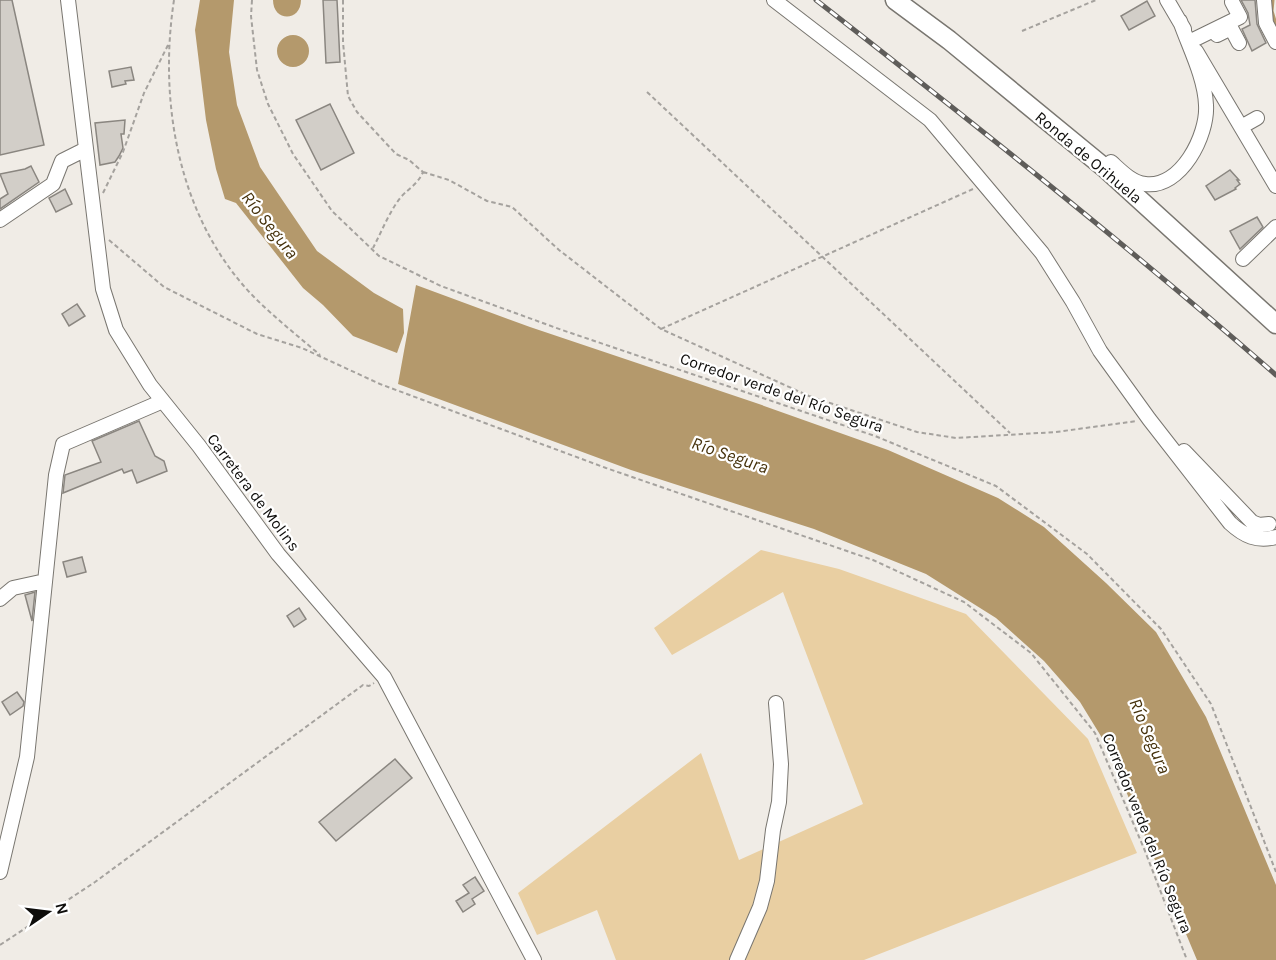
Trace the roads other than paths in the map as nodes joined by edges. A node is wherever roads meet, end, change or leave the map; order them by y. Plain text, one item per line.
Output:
1 (68, 0) edge
2 (774, 0) edge
3 (895, 0) edge
4 (1167, 0) edge
5 (1264, 0) edge
6 (1232, 2) dead end
7 (1179, 21) junction
8 (949, 40) junction
9 (1276, 42) edge
10 (1239, 43) dead end
11 (1192, 44) junction
12 (1257, 118) dead end
13 (1241, 127) junction
14 (86, 149) junction
15 (1271, 167) edge
16 (1276, 186) edge
17 (0, 220) edge
18 (1276, 227) edge
19 (1243, 259) dead end
20 (1276, 324) edge
21 (163, 401) junction
22 (1149, 419) junction
23 (1269, 524) dead end
24 (1276, 537) edge
25 (45, 581) junction
26 (0, 599) edge
27 (776, 703) dead end
28 (0, 872) edge
29 (534, 960) edge
30 (737, 960) edge

1 - 14 street, Carretera de Molins
2 - 22 street
3 - 8 main road, Ronda de Orihuela
4 - 7 street
5 - 9 street
6 - 11 street
7 - 8 street
7 - 11 street
8 - 20 main road, Ronda de Orihuela
10 - 11 street
11 - 13 street
12 - 13 street
13 - 15 street
14 - 17 street
14 - 21 street, Carretera de Molins
15 - 16 street
18 - 19 street
21 - 25 street
21 - 29 street, Carretera de Molins
22 - 23 street
22 - 24 street
25 - 26 street
25 - 28 street
27 - 30 street

